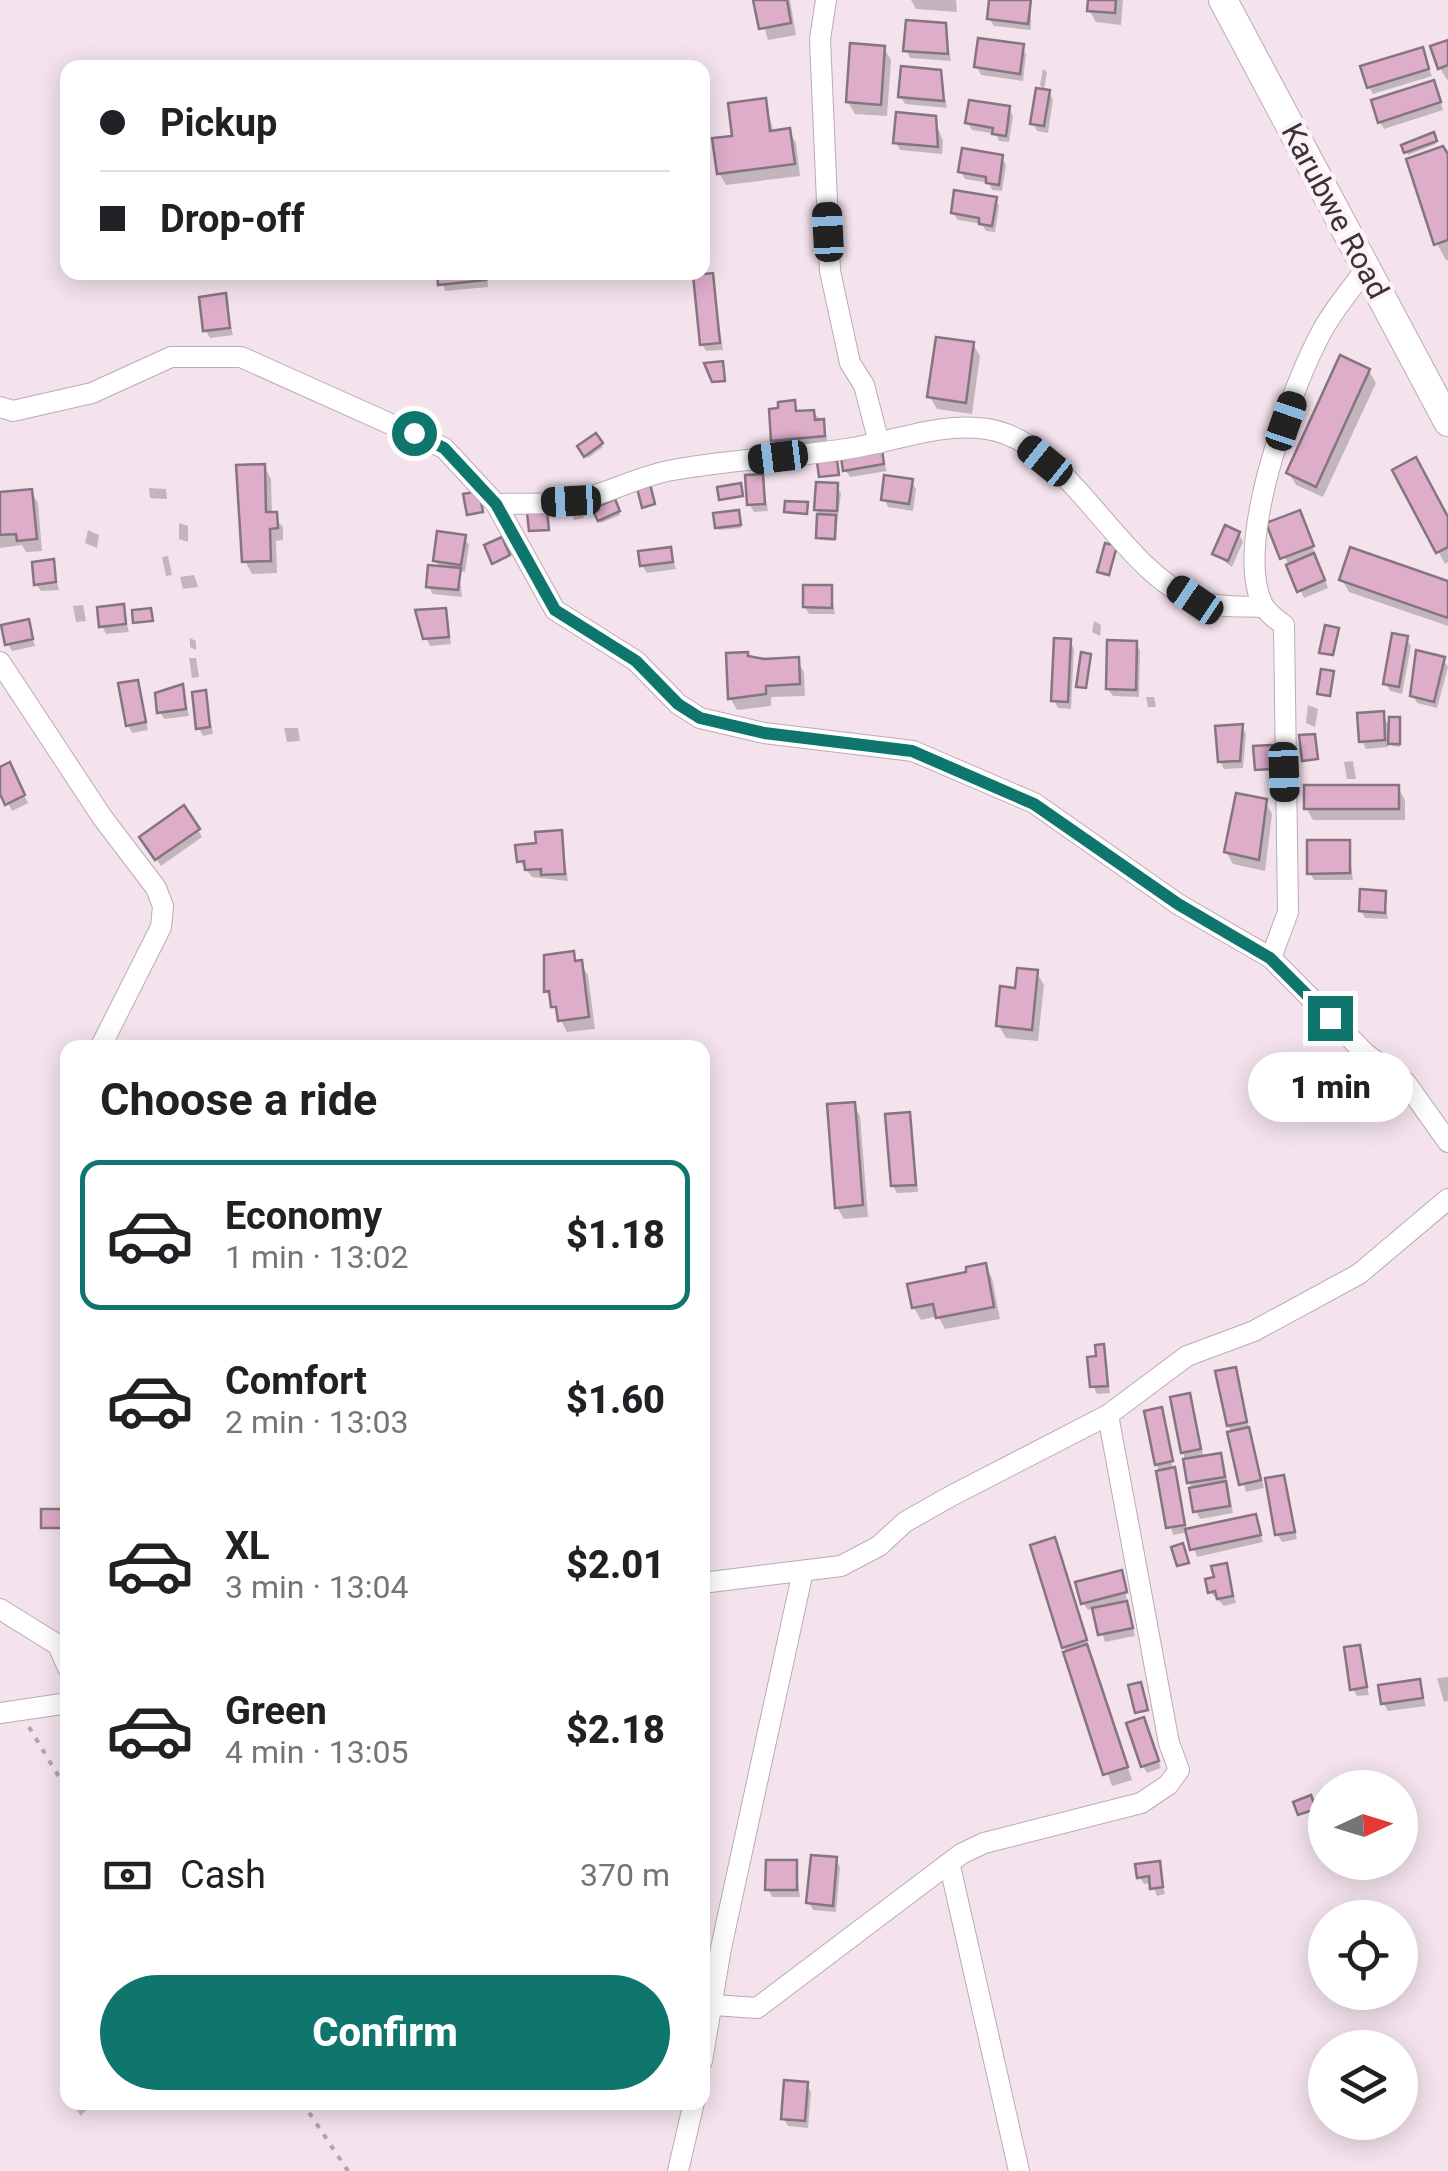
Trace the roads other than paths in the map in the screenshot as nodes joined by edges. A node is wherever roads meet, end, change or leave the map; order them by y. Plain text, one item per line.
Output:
1 (826, 0) edge
2 (1223, 0) edge
3 (1366, 269) junction
4 (0, 407) edge
5 (1448, 422) edge
6 (879, 443) junction
7 (496, 504) junction
8 (1263, 607) junction
9 (0, 662) edge
10 (1270, 958) junction
11 (104, 1040) edge
12 (1448, 1142) edge
13 (1448, 1199) edge
14 (1108, 1416) junction
15 (803, 1571) junction
16 (710, 1583) edge
17 (0, 1609) edge
18 (60, 1650) edge
19 (60, 1704) edge
20 (9, 1712) edge
21 (950, 1866) junction
22 (714, 2006) junction
23 (710, 2025) edge
24 (692, 2110) edge
25 (678, 2171) edge
26 (1019, 2171) edge

1 - 6 street
2 - 3 street, Karubwe Road
3 - 5 street, Karubwe Road
3 - 8 street
4 - 7 street
6 - 7 street
6 - 8 street
7 - 10 street
8 - 10 street
9 - 11 street
10 - 12 street
13 - 14 street
14 - 15 street
14 - 21 street
15 - 16 street
15 - 22 street
17 - 18 street
19 - 20 street
21 - 22 street
21 - 26 street
22 - 23 street
24 - 25 street

